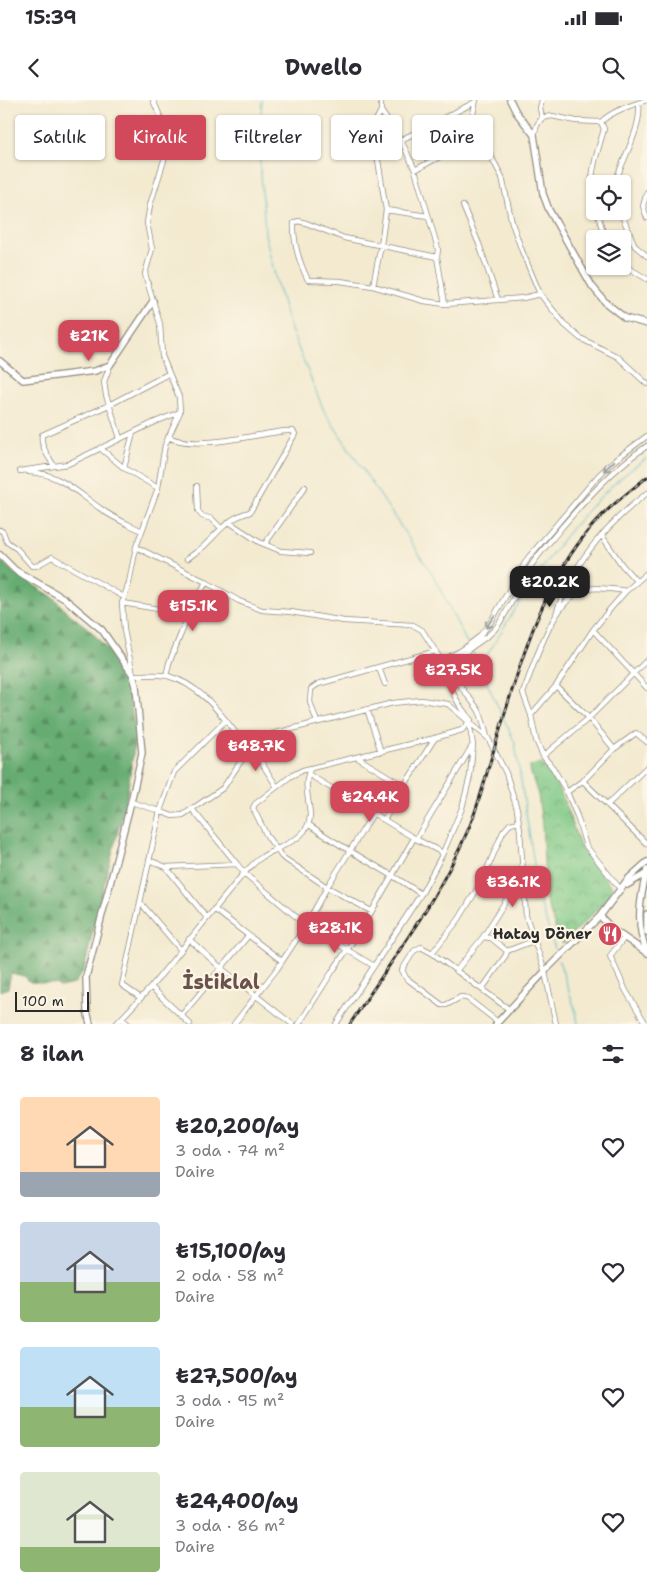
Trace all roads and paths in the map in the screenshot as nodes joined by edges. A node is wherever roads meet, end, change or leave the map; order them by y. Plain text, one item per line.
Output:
1 (153, 100) edge
2 (510, 100) edge
3 (542, 100) edge
4 (647, 100) edge
5 (381, 101) edge
6 (475, 101) edge
7 (639, 103) junction
8 (381, 111) junction
9 (384, 115) edge
10 (473, 115) edge
11 (542, 118) junction
12 (601, 122) junction
13 (534, 135) junction
14 (402, 139) edge
15 (402, 142) edge
16 (434, 160) edge
17 (493, 160) edge
18 (415, 170) junction
19 (593, 175) edge
20 (618, 175) edge
21 (647, 192) edge
22 (463, 206) dead end
23 (386, 210) junction
24 (428, 216) junction
25 (647, 218) edge
26 (624, 220) edge
27 (381, 246) junction
28 (647, 256) edge
29 (437, 257) junction
30 (631, 269) edge
31 (647, 279) edge
32 (373, 286) junction
33 (540, 294) junction
34 (498, 300) junction
35 (153, 301) junction
36 (445, 304) junction
37 (647, 324) edge
38 (0, 361) edge
39 (110, 365) junction
40 (168, 374) junction
41 (647, 384) edge
42 (109, 405) junction
43 (180, 412) junction
44 (133, 433) junction
45 (647, 436) edge
46 (168, 437) junction
47 (120, 438) junction
48 (647, 446) edge
49 (100, 448) junction
50 (54, 466) junction
51 (124, 468) junction
52 (198, 486) dead end
53 (305, 487) dead end
54 (158, 488) junction
55 (646, 496) edge
56 (229, 522) junction
57 (221, 528) junction
58 (0, 530) edge
59 (142, 531) junction
60 (602, 536) junction
61 (265, 544) junction
62 (136, 547) junction
63 (310, 553) dead end
64 (0, 555) edge
65 (186, 559) dead end
66 (647, 573) edge
67 (206, 582) junction
68 (637, 582) junction
69 (626, 591) junction
70 (124, 597) junction
71 (122, 603) junction
72 (189, 614) junction
73 (554, 621) junction
74 (593, 630) junction
75 (479, 639) junction
76 (436, 651) junction
77 (464, 651) junction
78 (647, 660) edge
79 (443, 663) junction
80 (379, 668) junction
81 (633, 673) junction
82 (133, 675) junction
83 (166, 676) junction
84 (386, 684) dead end
85 (556, 686) junction
86 (647, 688) edge
87 (367, 709) junction
88 (531, 715) junction
89 (589, 718) junction
90 (226, 721) junction
91 (317, 722) junction
92 (469, 722) junction
93 (435, 738) junction
94 (488, 738) junction
95 (647, 742) edge
96 (473, 745) junction
97 (251, 746) junction
98 (614, 749) junction
99 (381, 752) junction
100 (543, 756) junction
101 (358, 758) junction
102 (647, 766) edge
103 (309, 771) junction
104 (583, 781) junction
105 (404, 786) junction
106 (277, 788) junction
107 (567, 792) junction
108 (132, 802) junction
109 (607, 805) junction
110 (192, 809) junction
111 (160, 811) junction
112 (374, 814) junction
113 (384, 820) junction
114 (519, 822) junction
115 (308, 824) junction
116 (415, 839) junction
117 (647, 844) edge
118 (276, 850) junction
119 (350, 850) junction
120 (443, 853) junction
121 (149, 860) junction
122 (647, 862) edge
123 (237, 864) junction
124 (166, 868) junction
125 (523, 869) junction
126 (647, 872) edge
127 (244, 873) junction
128 (393, 875) junction
129 (482, 882) junction
130 (327, 887) junction
131 (621, 890) junction
132 (421, 894) junction
133 (508, 897) junction
134 (140, 902) junction
135 (214, 909) junction
136 (371, 911) junction
137 (647, 914) edge
138 (600, 916) junction
139 (207, 918) junction
140 (306, 925) junction
141 (647, 932) edge
142 (248, 936) junction
143 (483, 937) junction
144 (624, 938) junction
145 (189, 939) junction
146 (533, 940) junction
147 (180, 949) junction
148 (348, 950) junction
149 (507, 951) junction
150 (432, 953) junction
151 (647, 953) edge
152 (282, 961) junction
153 (374, 966) junction
154 (221, 968) junction
155 (547, 970) junction
156 (456, 971) junction
157 (151, 987) junction
158 (482, 989) junction
159 (257, 995) junction
160 (141, 998) junction
161 (510, 1010) junction
162 (181, 1016) junction
163 (122, 1019) junction
164 (645, 1020) edge
165 (497, 1023) edge
166 (90, 1024) edge
167 (116, 1024) edge
168 (128, 1024) edge
169 (190, 1024) edge
170 (234, 1024) edge
171 (292, 1024) edge
172 (299, 1024) edge
173 (336, 1024) edge
174 (556, 1024) edge

1 - 35 street
2 - 13 street
3 - 11 street
4 - 7 street
5 - 8 street
6 - 10 street
6 - 14 street
7 - 12 street
7 - 20 street
8 - 9 street
8 - 23 street
11 - 12 street
11 - 13 street
12 - 19 street
13 - 37 street
15 - 18 street
16 - 18 street
17 - 33 street
18 - 24 street
21 - 25 street
22 - 34 street
23 - 24 street
23 - 27 street
24 - 29 street
26 - 28 street
27 - 29 street
27 - 32 street
27 - 32 street
29 - 36 street
30 - 31 street
32 - 36 street
33 - 34 street
33 - 41 street
34 - 36 street
35 - 39 street
35 - 40 street
38 - 39 street
39 - 42 street
40 - 42 street
40 - 43 street
42 - 47 street
42 - 50 street
43 - 44 street
43 - 46 street
44 - 47 street
44 - 51 street
45 -> 75 street
46 - 54 street
46 - 56 street
47 - 49 street
48 - 75 street
49 - 50 street
49 - 51 street
50 - 59 street
51 - 54 street
52 - 57 street
53 - 61 street
54 - 59 street
55 - 60 street
56 - 57 street
56 - 61 street
57 - 65 street
58 - 70 street
59 - 62 street
60 - 68 street
60 - 73 street
61 - 63 street
62 - 67 street
62 - 70 street
64 - 82 street
66 - 68 street
67 - 72 street
67 - 76 street
68 - 69 street
69 - 73 street
69 - 74 street
70 - 71 street
71 - 72 street
71 - 82 street
72 - 83 street
73 - 88 street
74 - 81 street
74 - 85 street
75 - 77 street
76 - 79 street
76 - 80 street
77 - 79 street
77 - 94 street
78 - 81 street
79 - 94 street
80 - 84 street
80 - 91 street
81 - 86 street
81 - 89 street
82 - 83 street
82 - 108 street
83 - 90 street
85 - 88 street
85 - 89 street
87 - 91 street
87 - 92 street
87 - 99 street
88 - 100 street
89 - 98 street
89 - 100 street
90 - 97 street
90 - 111 street
91 - 97 street
92 - 93 street
92 - 94 street
92 - 96 street
93 - 99 street
93 - 105 street
94 - 114 street
95 - 98 street
96 - 116 street
96 - 120 street
97 - 106 street
97 - 110 street
98 - 104 street
99 - 101 street
100 - 107 street
101 - 103 street
101 - 105 street
102 - 109 street
103 - 106 street
103 - 112 street
103 - 115 street
104 - 107 street
104 - 109 street
105 - 113 street
106 - 118 street
107 - 131 street
108 - 111 street
108 - 166 street
109 - 117 street
110 - 111 street
110 - 123 street
111 - 121 street
112 - 113 street
112 - 119 street
113 - 116 street
114 - 125 street
114 - 129 street
115 - 118 street
115 - 119 street
116 - 120 street
116 - 128 street
118 - 127 street
118 - 130 street
119 - 128 street
119 - 130 street
120 - 132 street
121 - 124 street
121 - 134 street
122 - 131 street
123 - 124 street
123 - 127 street
124 - 139 street
125 - 133 street
125 - 146 street
126 - 131 street
126 - 151 street
127 - 135 street
127 - 140 street
128 - 132 street
128 - 136 street
129 - 133 street
129 - 150 street
130 - 136 street
130 - 140 street
131 - 138 street
132 - 153 street
133 - 143 street
134 - 147 street
134 - 160 street
135 - 139 street
135 - 142 street
136 - 148 street
137 - 141 street
138 - 144 street
138 - 155 street
139 - 145 street
140 - 148 street
140 - 152 street
142 - 152 street
142 - 154 street
143 - 149 street
143 - 156 street
144 - 151 street
144 - 164 street
145 - 147 street
145 - 154 street
146 - 149 street
146 - 155 street
147 - 157 street
148 - 153 street
148 - 172 street
149 - 158 street
150 - 156 street
150 - 165 street
152 - 159 street
153 - 173 street
154 - 159 street
154 - 162 street
155 - 161 street
155 - 174 street
156 - 158 street
157 - 160 street
157 - 162 street
158 - 161 street
159 - 170 street
159 - 171 street
160 - 163 street
161 - 165 street
162 - 169 street
163 - 167 street
163 - 168 street

